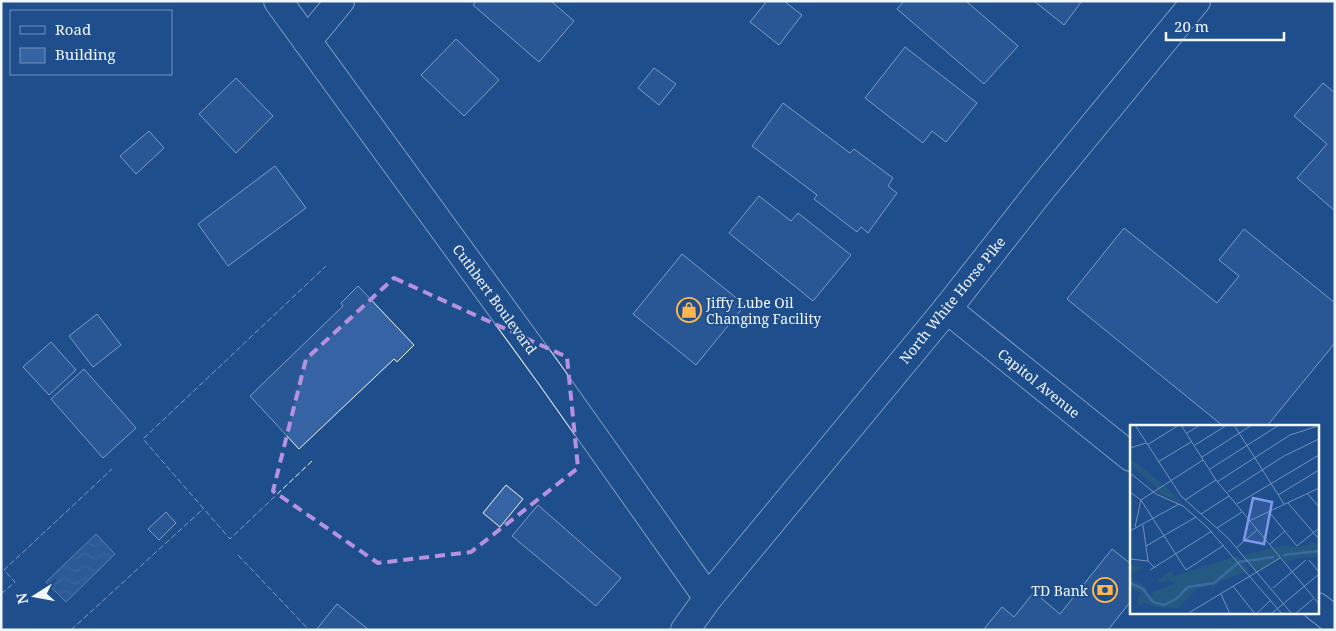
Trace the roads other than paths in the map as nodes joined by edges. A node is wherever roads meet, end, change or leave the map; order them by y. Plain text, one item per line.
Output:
1 (278, 1) edge
2 (340, 1) edge
3 (1196, 1) edge
4 (306, 41) junction
5 (947, 309) junction
6 (1130, 456) edge
7 (708, 598) junction
8 (1318, 608) edge
9 (1335, 621) edge
10 (685, 630) edge

1 - 4 main road, Cuthbert Boulevard
2 - 4 main road
3 - 5 main road, North White Horse Pike
4 - 7 main road, Cuthbert Boulevard
5 - 6 main road, Capitol Avenue
5 - 7 main road, North White Horse Pike
7 - 10 main road, North White Horse Pike
8 - 9 main road

